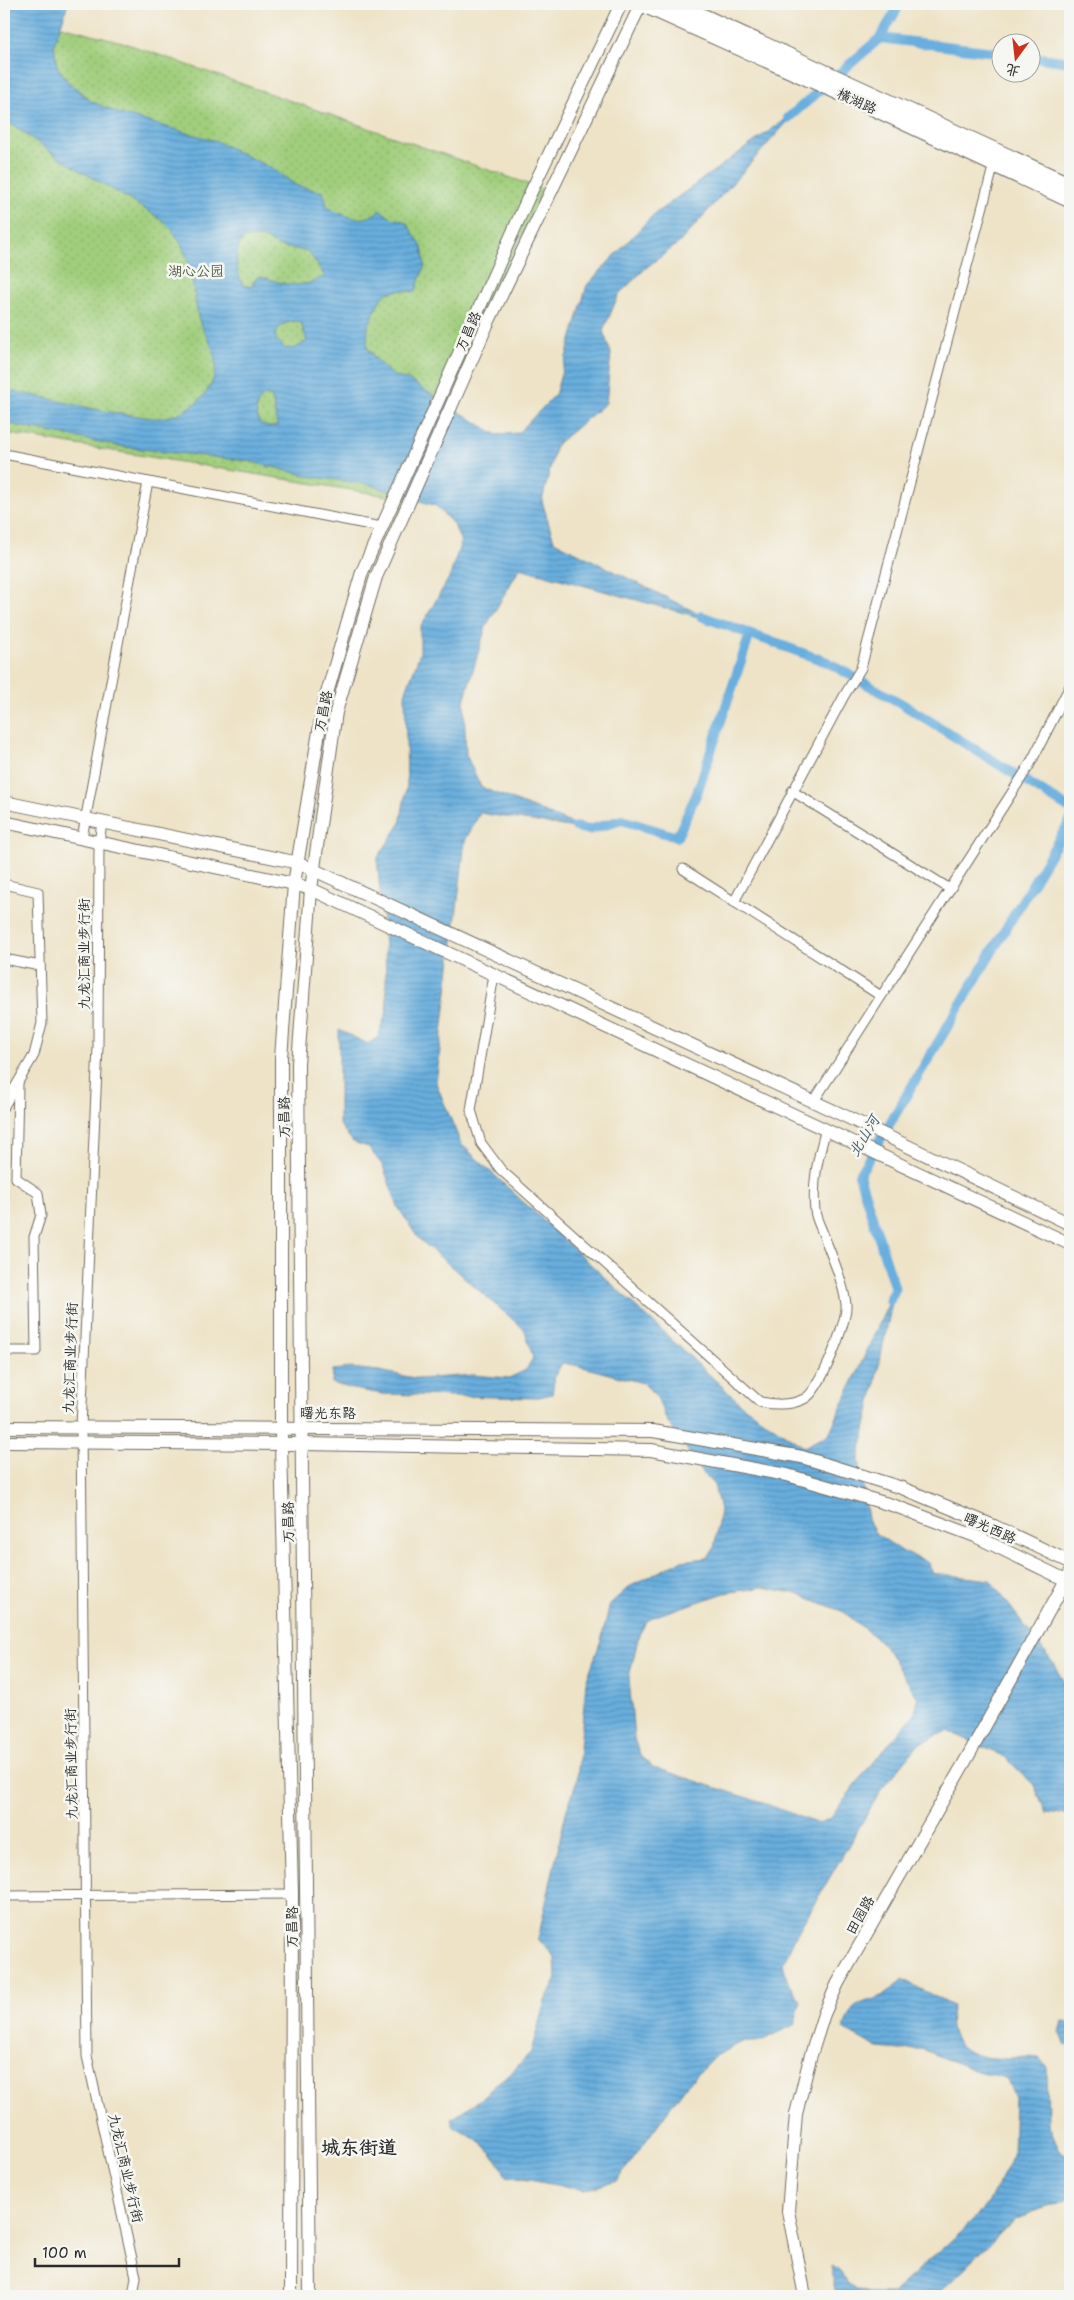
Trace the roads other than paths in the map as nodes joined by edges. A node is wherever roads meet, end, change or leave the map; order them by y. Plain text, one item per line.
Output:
1 (622, 4) edge
2 (641, 4) edge
3 (676, 4) edge
4 (994, 164) junction
5 (1070, 185) edge
6 (1070, 200) edge
7 (4, 454) edge
8 (148, 482) junction
9 (381, 527) junction
10 (1070, 686) edge
11 (792, 791) junction
12 (4, 802) edge
13 (85, 819) junction
14 (4, 822) edge
15 (102, 823) junction
16 (82, 838) junction
17 (99, 842) junction
18 (299, 863) junction
19 (683, 869) dead end
20 (315, 870) junction
21 (4, 884) edge
22 (294, 884) junction
23 (311, 889) junction
24 (950, 889) junction
25 (734, 902) junction
26 (4, 960) edge
27 (40, 966) junction
28 (494, 975) junction
29 (881, 996) junction
30 (18, 1084) junction
31 (814, 1101) junction
32 (4, 1106) edge
33 (826, 1129) junction
34 (1070, 1224) edge
35 (1070, 1244) edge
36 (4, 1351) edge
37 (4, 1427) edge
38 (81, 1427) junction
39 (281, 1427) junction
40 (302, 1427) junction
41 (4, 1442) edge
42 (82, 1443) junction
43 (280, 1444) junction
44 (302, 1444) junction
45 (902, 1488) joint
46 (1070, 1562) edge
47 (1069, 1579) edge
48 (292, 1894) junction
49 (4, 1896) edge
50 (86, 1896) junction
51 (133, 2296) edge
52 (291, 2296) edge
53 (310, 2296) edge
54 (805, 2296) edge

1 - 9 main road, 万昌路
2 - 4 highway, 横湖路
2 - 20 main road, 万昌路
3 - 5 highway, 横湖路
4 - 6 highway, 横湖路
4 - 11 street
7 - 8 street
8 - 9 street
8 - 13 street
9 - 18 main road, 万昌路
10 - 24 street
11 - 24 street
11 - 25 street
12 - 13 main road
13 - 15 main road
13 - 16 street
14 - 16 main road
15 - 17 street, 九龙汇商业步行街
15 - 18 main road
16 - 17 main road
17 - 22 main road
17 - 38 street, 九龙汇商业步行街
18 - 20 main road
18 - 22 main road, 万昌路
19 - 25 street
20 - 23 main road, 万昌路
20 - 31 main road
21 - 27 street
22 - 23 main road
22 - 39 main road, 万昌路
23 - 28 main road
23 - 40 main road, 万昌路
24 - 29 street
25 - 29 street
26 - 27 street
27 - 30 street
28 - 33 main road
28 - 33 street
29 - 31 street
30 - 32 street
30 - 36 street
31 - 34 main road
33 - 35 main road
37 - 38 main road, 曙光东路
38 - 39 main road, 曙光东路
38 - 42 street, 九龙汇商业步行街
39 - 40 main road, 曙光东路
39 - 43 main road, 万昌路
40 - 44 main road, 万昌路
40 - 45 main road, 曙光东路
41 - 42 main road
42 - 43 main road
42 - 50 street, 九龙汇商业步行街
43 - 44 main road
43 - 48 main road, 万昌路
44 - 47 main road, 曙光西路
44 - 53 main road, 万昌路
45 - 46 main road, 曙光西路
47 - 54 main road, 田园路
48 - 50 street
48 - 52 main road, 万昌路
49 - 50 street
50 - 51 street, 九龙汇商业步行街

